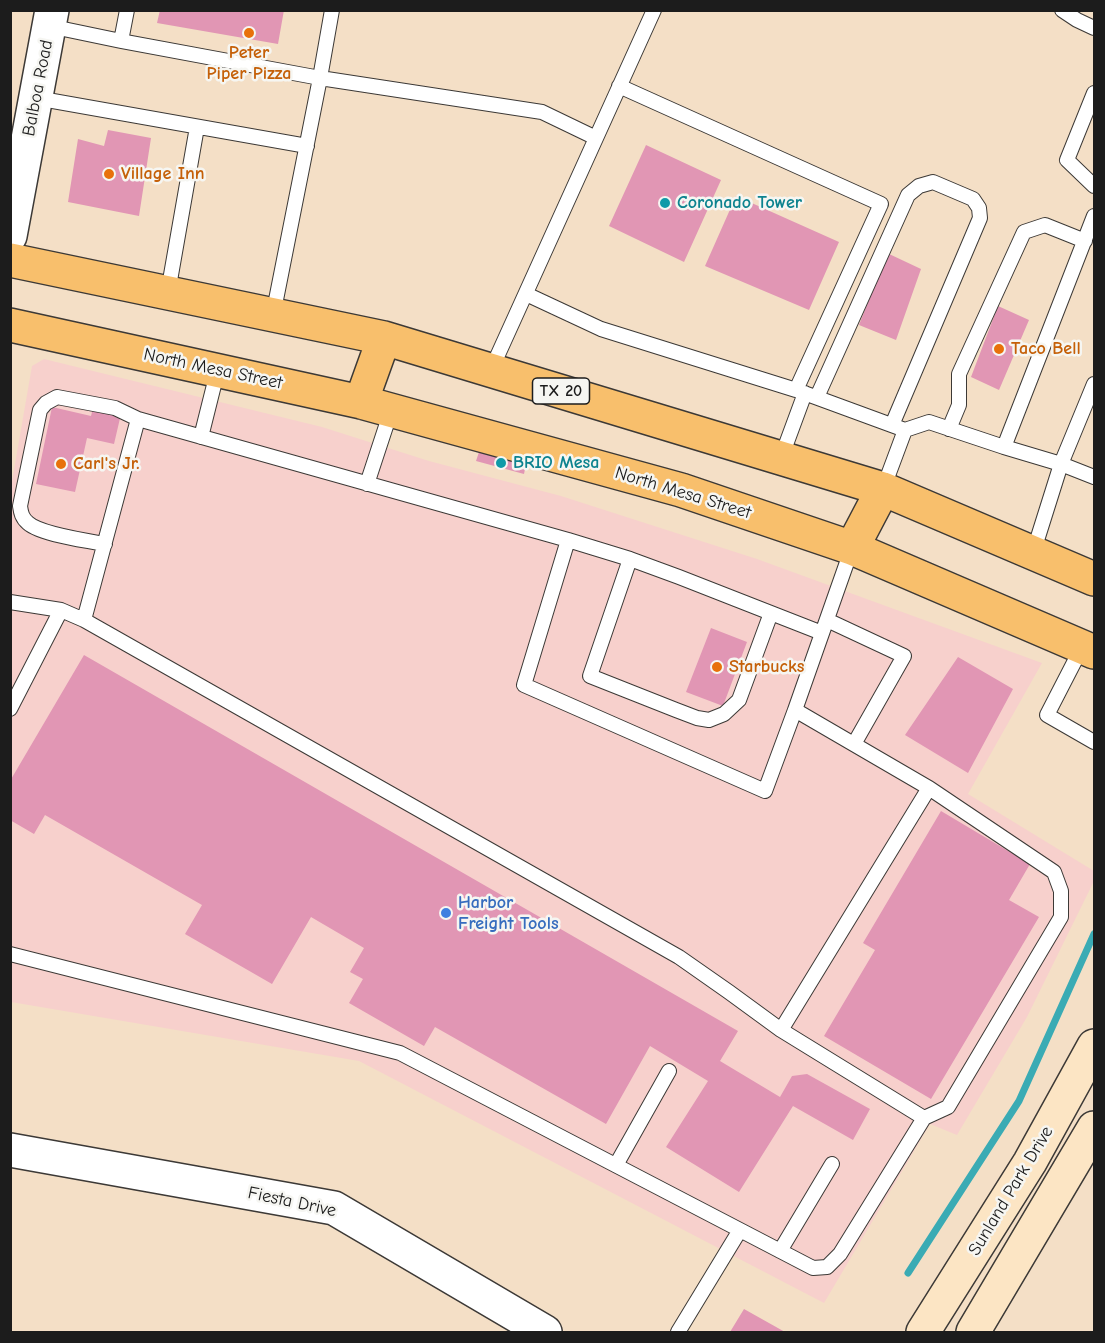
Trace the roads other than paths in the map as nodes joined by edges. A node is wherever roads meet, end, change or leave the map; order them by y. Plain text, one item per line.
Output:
1 (128, 10) edge
2 (332, 10) edge
3 (654, 10) edge
4 (1062, 10) edge
5 (51, 18) edge
6 (1095, 28) edge
7 (121, 41) junction
8 (320, 78) junction
9 (619, 86) junction
10 (1095, 93) edge
11 (29, 116) junction
12 (197, 127) junction
13 (596, 138) junction
14 (307, 146) junction
15 (1095, 186) edge
16 (1095, 216) edge
17 (10, 236) edge
18 (1085, 241) junction
19 (10, 260) edge
20 (168, 292) junction
21 (526, 294) junction
22 (273, 315) junction
23 (10, 325) edge
24 (384, 338) junction
25 (218, 369) junction
26 (491, 370) junction
27 (1095, 384) edge
28 (806, 393) junction
29 (361, 402) junction
30 (391, 411) junction
31 (138, 419) junction
32 (898, 427) junction
33 (949, 429) junction
34 (201, 437) junction
35 (1004, 447) junction
36 (781, 458) junction
37 (1061, 464) junction
38 (1095, 477) edge
39 (367, 484) junction
40 (884, 489) junction
41 (568, 540) junction
42 (105, 544) junction
43 (852, 548) junction
44 (1033, 553) junction
45 (630, 559) junction
46 (1095, 579) edge
47 (10, 602) edge
48 (61, 609) junction
49 (771, 613) junction
50 (84, 620) junction
51 (824, 627) junction
52 (1089, 650) edge
53 (10, 709) edge
54 (795, 710) junction
55 (1095, 742) edge
56 (854, 744) junction
57 (929, 788) junction
58 (10, 954) edge
59 (781, 1030) junction
60 (1090, 1065) edge
61 (669, 1071) dead end
62 (924, 1118) junction
63 (1095, 1128) edge
64 (10, 1150) edge
65 (832, 1164) dead end
66 (616, 1165) junction
67 (740, 1230) junction
68 (780, 1251) junction
69 (950, 1290) junction
70 (545, 1332) edge
71 (678, 1332) edge
72 (903, 1332) edge
73 (922, 1332) edge
74 (974, 1332) edge

1 - 7 lane
2 - 8 lane
3 - 9 lane
4 - 6 lane
5 - 7 lane
5 - 11 street, Balboa Road
7 - 8 lane
8 - 13 lane
8 - 14 lane
9 - 13 lane
9 - 28 lane
10 - 15 lane
11 - 12 lane
11 - 17 street, Balboa Road
12 - 14 lane
12 - 20 lane
13 - 21 lane
14 - 22 lane
16 - 18 lane
18 - 33 lane
18 - 35 lane
19 - 20 main road, TX 20
20 - 22 main road, TX 20
21 - 26 lane
21 - 28 lane
22 - 24 main road, TX 20
23 - 25 main road, North Mesa Street
24 - 26 main road, TX 20
24 - 29 main road
25 - 29 main road, North Mesa Street
25 - 34 lane
26 - 36 main road, TX 20
27 - 37 lane
28 - 32 lane
28 - 32 lane
28 - 36 lane
29 - 30 main road, North Mesa Street
30 - 39 lane
30 - 43 main road, North Mesa Street
31 - 34 lane
31 - 42 lane
31 - 42 lane
32 - 33 lane
32 - 40 lane
33 - 35 lane
34 - 39 lane
35 - 37 lane
36 - 40 main road, TX 20
37 - 38 lane
37 - 44 lane
39 - 41 lane
40 - 43 main road
40 - 44 main road, TX 20
41 - 45 lane
41 - 54 lane
42 - 50 lane
43 - 51 lane
43 - 52 main road, North Mesa Street
44 - 46 main road, TX 20
45 - 49 lane
45 - 49 lane
47 - 48 lane
48 - 50 lane
48 - 53 lane
49 - 51 lane
50 - 59 lane
51 - 54 lane
51 - 56 lane
52 - 55 lane
54 - 56 lane
56 - 57 lane
57 - 59 lane
57 - 62 lane
58 - 66 lane
59 - 62 lane
60 - 69 main road, Sunland Park Drive
61 - 66 lane
62 - 68 lane
63 - 74 main road
64 - 70 street, Fiesta Drive
65 - 68 lane
66 - 67 lane
67 - 68 lane
67 - 71 lane
69 - 72 main road
69 - 73 main road, Sunland Park Drive

